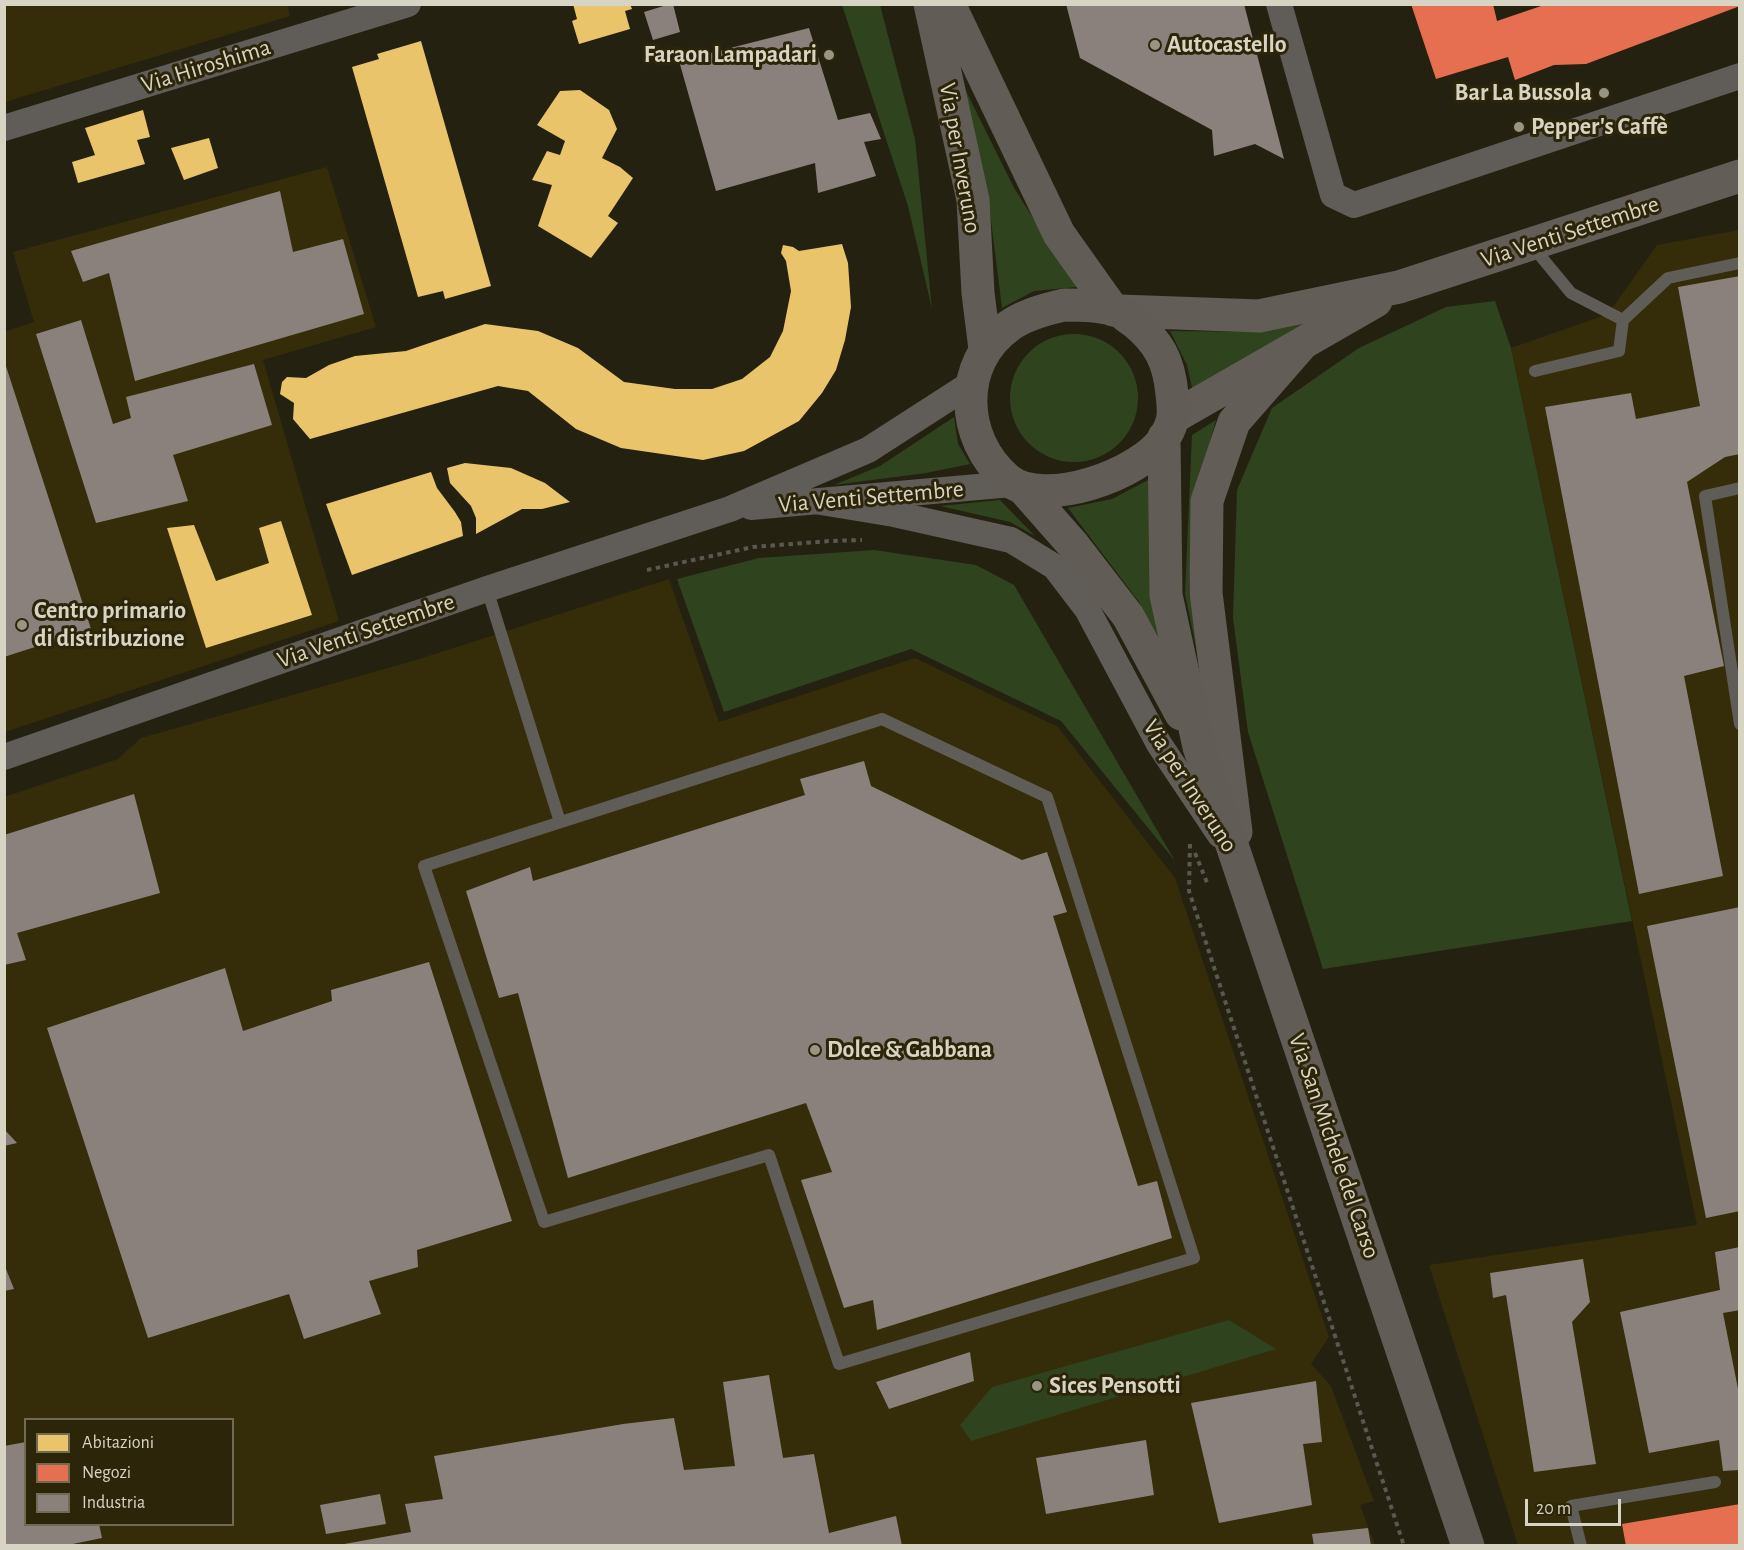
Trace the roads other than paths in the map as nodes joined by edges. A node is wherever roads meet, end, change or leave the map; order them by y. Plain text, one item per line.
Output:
1 (408, 4) edge
2 (930, 4) edge
3 (948, 4) edge
4 (1279, 4) edge
5 (1740, 76) edge
6 (4, 128) edge
7 (1740, 176) edge
8 (1531, 245) junction
9 (1740, 263) edge
10 (1399, 287) junction
11 (1117, 311) junction
12 (1623, 320) junction
13 (1303, 343) junction
14 (985, 349) junction
15 (1535, 370) dead end
16 (972, 383) junction
17 (1169, 427) junction
18 (1017, 486) junction
19 (1740, 488) edge
20 (821, 502) junction
21 (730, 509) junction
22 (487, 589) junction
23 (1740, 724) edge
24 (1199, 747) junction
25 (4, 757) edge
26 (560, 822) junction
27 (1240, 864) junction
28 (1715, 1482) dead end
29 (1468, 1545) edge
30 (1581, 1545) edge

1 - 6 street, Via Hiroshima
2 - 14 main road, Via per Inveruno
3 - 11 main road, Via per Inveruno
4 - 5 street
7 - 8 street, Via Venti Settembre
8 - 10 street, Via Venti Settembre
8 - 12 lane
9 - 12 lane
10 - 11 street, Via Venti Settembre
10 - 13 street, Via Venti Settembre
11 - 14 main road
11 - 17 main road
12 - 15 lane
13 - 17 street, Via Venti Settembre
13 - 27 street, Via per Inveruno
14 - 16 main road
16 - 18 main road
16 - 21 street, Via Venti Settembre
17 - 18 main road
17 - 24 main road, Via per Inveruno
18 - 20 street, Via Venti Settembre
18 - 24 main road, Via per Inveruno
19 - 23 lane
20 - 21 street, Via Venti Settembre
20 - 27 street, Via per Inveruno
21 - 22 street, Via Venti Settembre
22 - 25 street, Via Venti Settembre
22 - 26 lane
24 - 27 main road, Via San Michele del Carso
26 - 26 lane
27 - 29 main road, Via San Michele del Carso
28 - 30 lane

